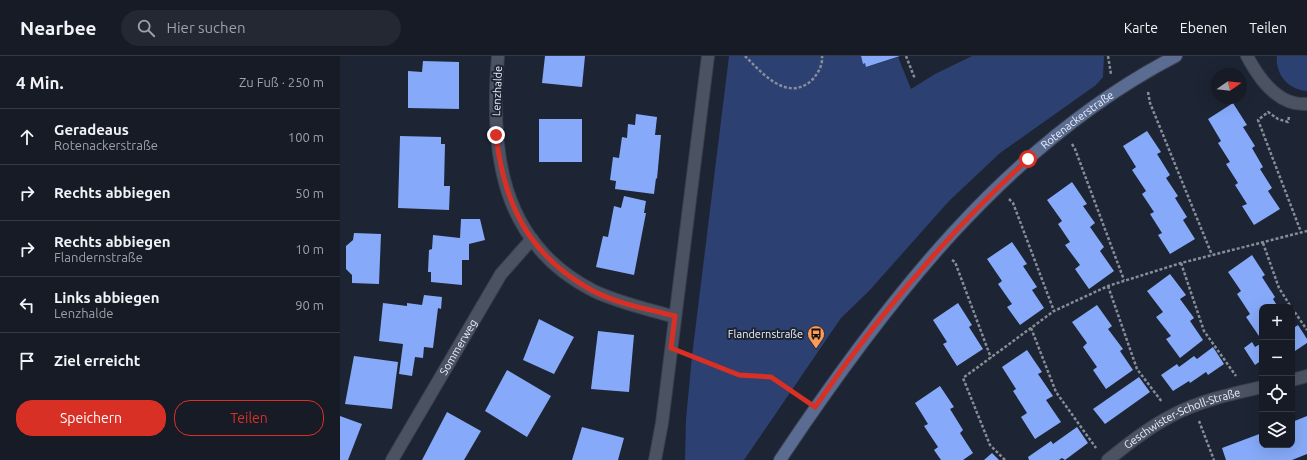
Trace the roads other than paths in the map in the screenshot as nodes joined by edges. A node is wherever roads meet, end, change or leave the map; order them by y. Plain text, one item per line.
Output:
1 (498, 56) edge
2 (708, 56) edge
3 (1176, 56) edge
4 (1247, 56) edge
5 (1307, 104) edge
6 (532, 239) junction
7 (675, 316) junction
8 (1307, 376) edge
9 (1295, 379) edge
10 (1259, 388) edge
11 (662, 423) junction
12 (392, 460) edge
13 (655, 460) edge
14 (665, 460) edge
15 (780, 460) edge
16 (1108, 460) edge

1 - 6 street, Lenzhalde
2 - 7 street
3 - 15 main road, Rotenackerstraße
4 - 5 street
6 - 7 street, Lenzhalde
6 - 12 street, Sommerweg
7 - 11 street
8 - 9 street
10 - 16 street, Geschwister-Scholl-Straße
11 - 13 street
11 - 14 street

